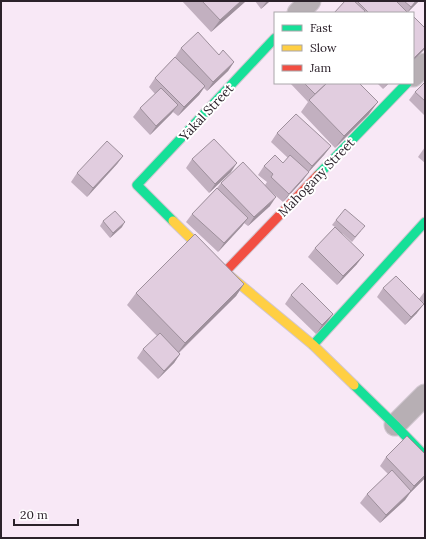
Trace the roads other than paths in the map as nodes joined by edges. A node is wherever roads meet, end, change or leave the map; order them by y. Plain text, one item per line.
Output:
1 (310, 1) edge
2 (299, 12) edge
3 (274, 39) edge
4 (425, 64) edge
5 (414, 75) edge
6 (406, 84) edge
7 (425, 222) edge
8 (225, 272) junction
9 (313, 345) junction
10 (425, 395) edge
11 (395, 425) junction
12 (425, 456) edge

1 - 2 street
3 - 8 street, Yakal Street
4 - 5 street
6 - 8 street, Mahogany Street
7 - 9 street
8 - 9 street
9 - 11 street
10 - 11 street
11 - 12 street

